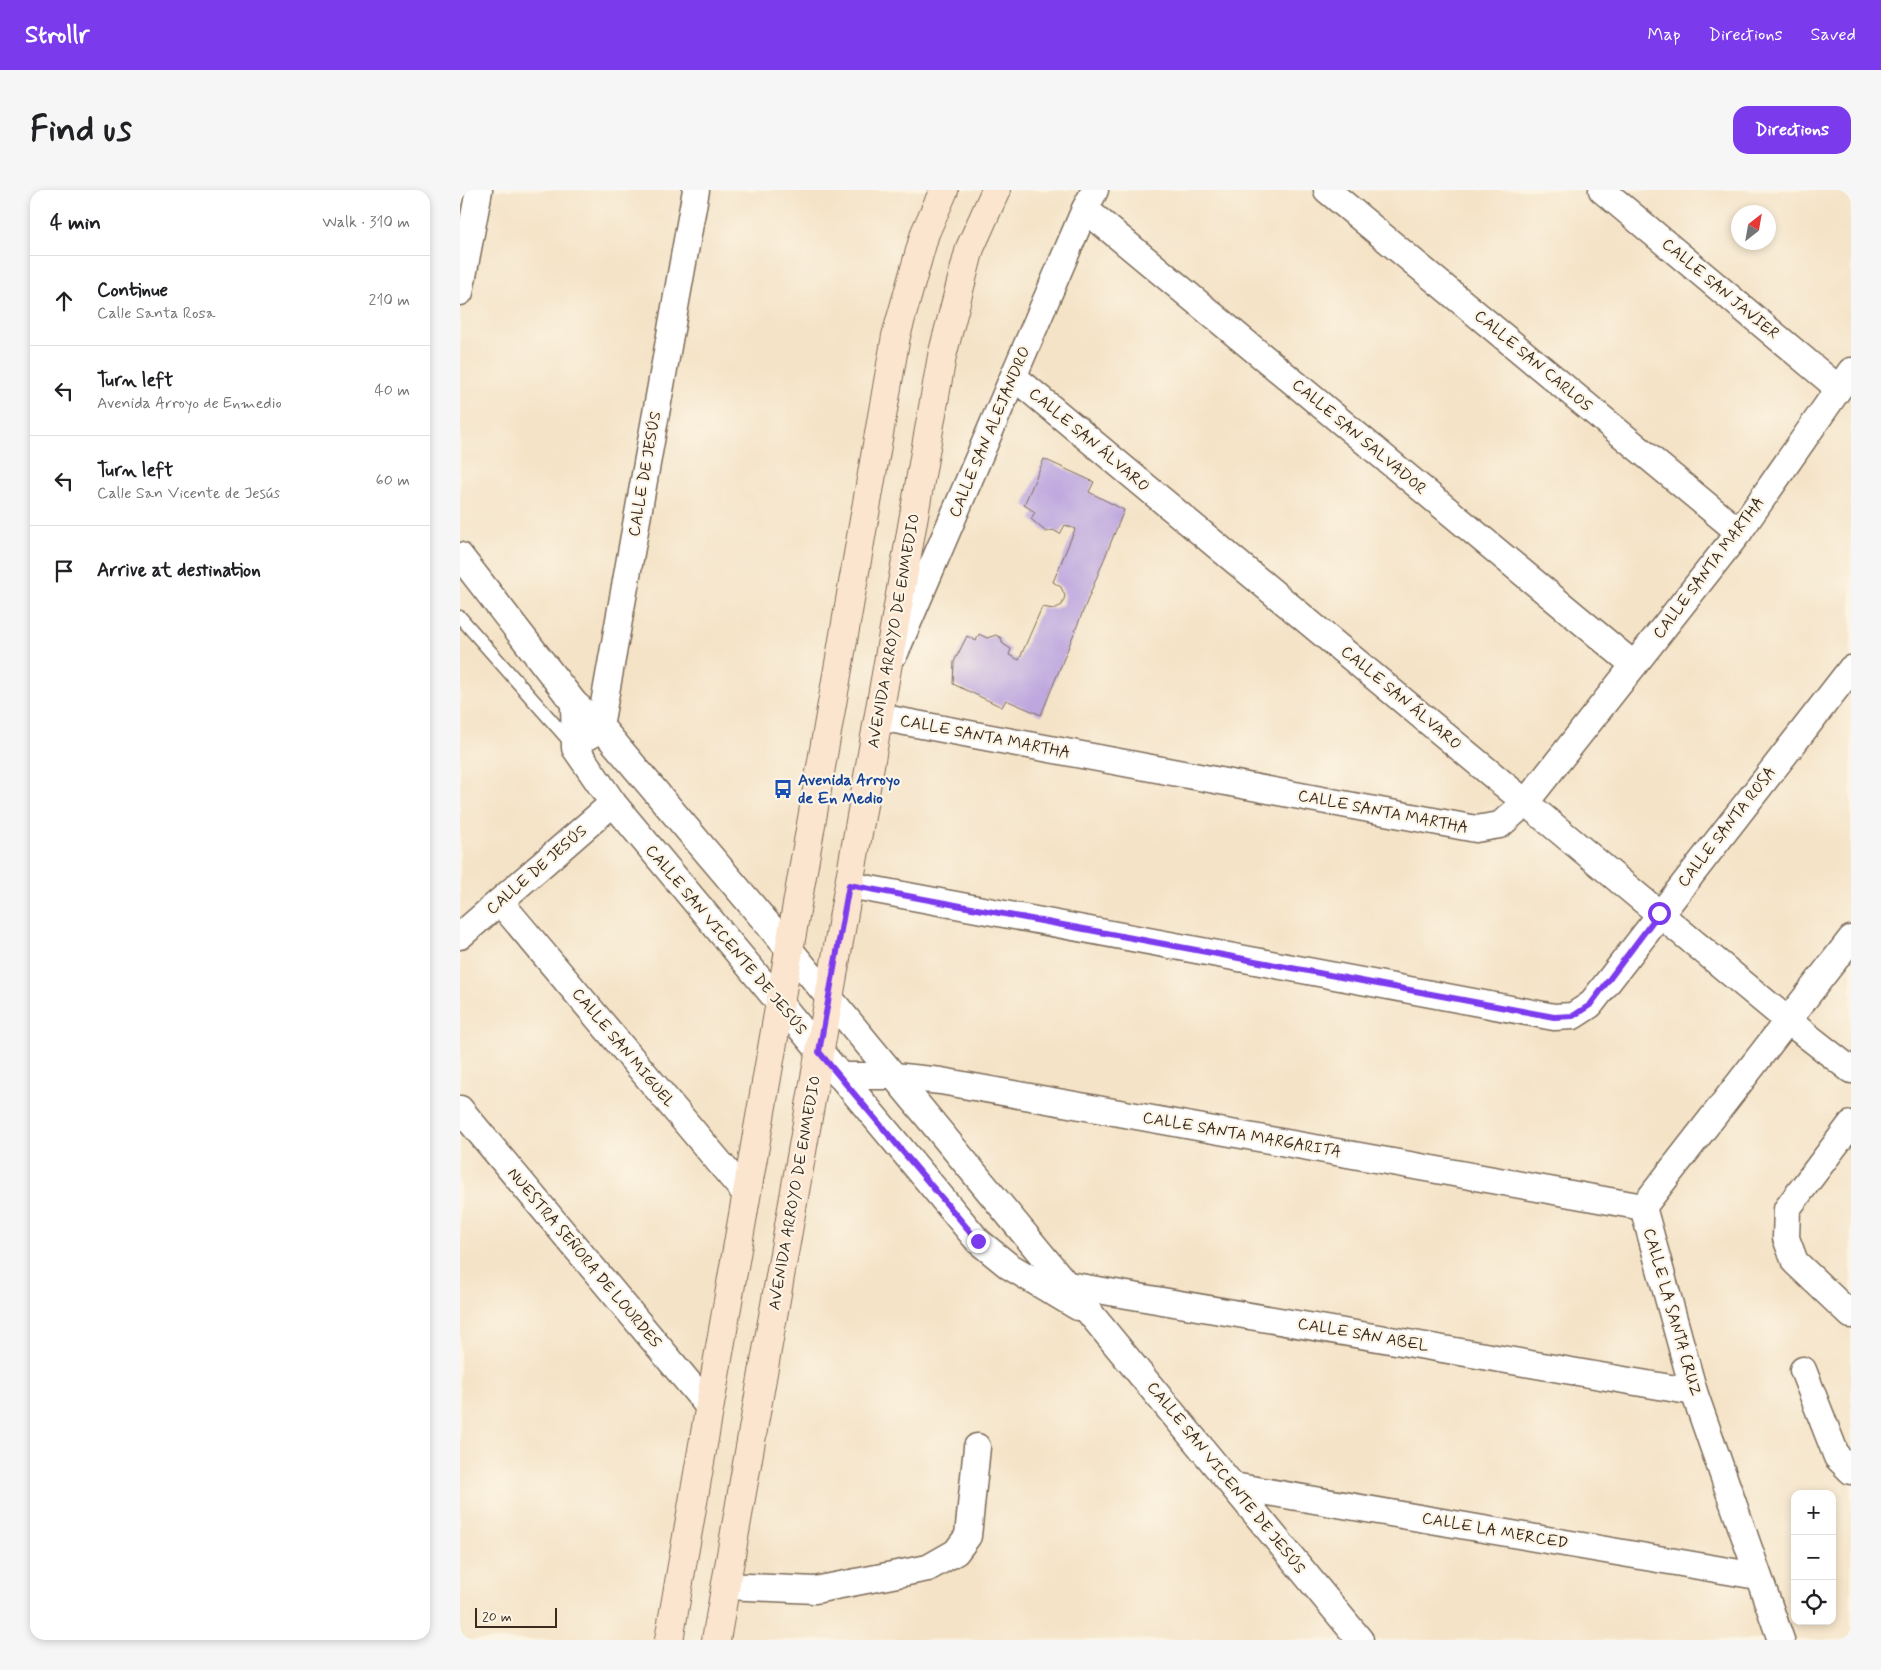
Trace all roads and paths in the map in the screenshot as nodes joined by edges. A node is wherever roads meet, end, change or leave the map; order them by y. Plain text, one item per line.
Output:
1 (479, 190) edge
2 (696, 190) edge
3 (944, 190) edge
4 (996, 190) edge
5 (1327, 190) edge
6 (1602, 190) edge
7 (1090, 199) edge
8 (460, 292) edge
9 (1014, 377) junction
10 (1845, 379) edge
11 (1739, 532) junction
12 (460, 556) edge
13 (460, 618) edge
14 (1634, 665) junction
15 (1851, 669) edge
16 (886, 673) junction
17 (574, 703) junction
18 (879, 717) junction
19 (600, 726) junction
20 (575, 748) junction
21 (1526, 802) junction
22 (613, 803) junction
23 (849, 885) junction
24 (500, 902) junction
25 (1659, 913) junction
26 (460, 936) edge
27 (1851, 939) edge
28 (789, 949) junction
29 (829, 998) junction
30 (779, 1005) junction
31 (1787, 1020) junction
32 (819, 1052) junction
33 (1851, 1070) edge
34 (840, 1076) junction
35 (894, 1076) junction
36 (460, 1110) edge
37 (1851, 1124) edge
38 (746, 1194) junction
39 (1643, 1207) junction
40 (1032, 1281) junction
41 (1065, 1283) junction
42 (1092, 1315) junction
43 (1851, 1315) edge
44 (1803, 1370) dead end
45 (1694, 1392) junction
46 (709, 1407) junction
47 (977, 1447) dead end
48 (1851, 1472) edge
49 (1233, 1486) junction
50 (1757, 1576) junction
51 (726, 1586) junction
52 (669, 1640) edge
53 (716, 1640) edge
54 (1360, 1640) edge
55 (1780, 1640) edge

1 - 8 street
2 - 19 street, CALLE DE JESÚS
3 - 28 street
4 - 16 street, AVENIDA ARROYO DE ENMEDIO
5 - 11 street, CALLE SAN CARLOS
6 - 10 street, CALLE SAN JAVIER
7 - 9 street, CALLE SAN ALEJANDRO
7 - 14 street, CALLE SAN SALVADOR
9 - 16 street, CALLE SAN ALEJANDRO
9 - 21 street, CALLE SAN ÁLVARO
10 - 11 street, CALLE SANTA MARTHA
11 - 14 street, CALLE SANTA MARTHA
12 - 17 street, CALLE SAN VICENTE DE JESÚS
13 - 20 lane
14 - 21 street, CALLE SANTA MARTHA
15 - 25 street, CALLE SANTA ROSA
16 - 18 street, AVENIDA ARROYO DE ENMEDIO
17 - 19 street, CALLE SAN VICENTE DE JESÚS
17 - 20 street
18 - 21 street, CALLE SANTA MARTHA
18 - 23 street, AVENIDA ARROYO DE ENMEDIO
19 - 20 street
19 - 28 street, CALLE SAN VICENTE DE JESÚS
20 - 22 street, CALLE SAN VICENTE DE JESÚS
21 - 25 street, CALLE SAN ÁLVARO
22 - 24 street, CALLE DE JESÚS
22 - 30 street, CALLE SAN VICENTE DE JESÚS
23 - 25 street, CALLE SANTA ROSA
23 - 29 street, AVENIDA ARROYO DE ENMEDIO
24 - 26 street, CALLE DE JESÚS
24 - 38 street, CALLE SAN MIGUEL
25 - 31 street, CALLE SAN ÁLVARO
27 - 31 street, CALLE LA SANTA CRUZ
28 - 29 street, CALLE SAN VICENTE DE JESÚS
28 - 30 street
29 - 32 street, AVENIDA ARROYO DE ENMEDIO
29 - 35 street, CALLE SAN VICENTE DE JESÚS
30 - 32 street, CALLE SAN VICENTE DE JESÚS
30 - 38 street
31 - 33 street, CALLE SAN ÁLVARO
31 - 39 street, CALLE LA SANTA CRUZ
32 - 34 street, CALLE SAN VICENTE DE JESÚS
32 - 51 street, AVENIDA ARROYO DE ENMEDIO
34 - 35 street, CALLE SANTA MARGARITA
34 - 40 street, CALLE SAN VICENTE DE JESÚS
35 - 39 street, CALLE SANTA MARGARITA
35 - 41 street, CALLE SAN VICENTE DE JESÚS
36 - 46 street, NUESTRA SEÑORA DE LOURDES
37 - 43 street
38 - 46 street
39 - 45 street, CALLE LA SANTA CRUZ
40 - 41 street, CALLE SAN ABEL
40 - 42 street, CALLE SAN VICENTE DE JESÚS
41 - 42 street, CALLE SAN VICENTE DE JESÚS
41 - 45 street, CALLE SAN ABEL
42 - 49 street, CALLE SAN VICENTE DE JESÚS
44 - 48 street
45 - 50 street, CALLE LA SANTA CRUZ
46 - 52 street
47 - 51 street
49 - 50 street, CALLE LA MERCED
49 - 54 street, CALLE SAN VICENTE DE JESÚS
50 - 55 street, CALLE LA SANTA CRUZ
51 - 53 street, AVENIDA ARROYO DE ENMEDIO

